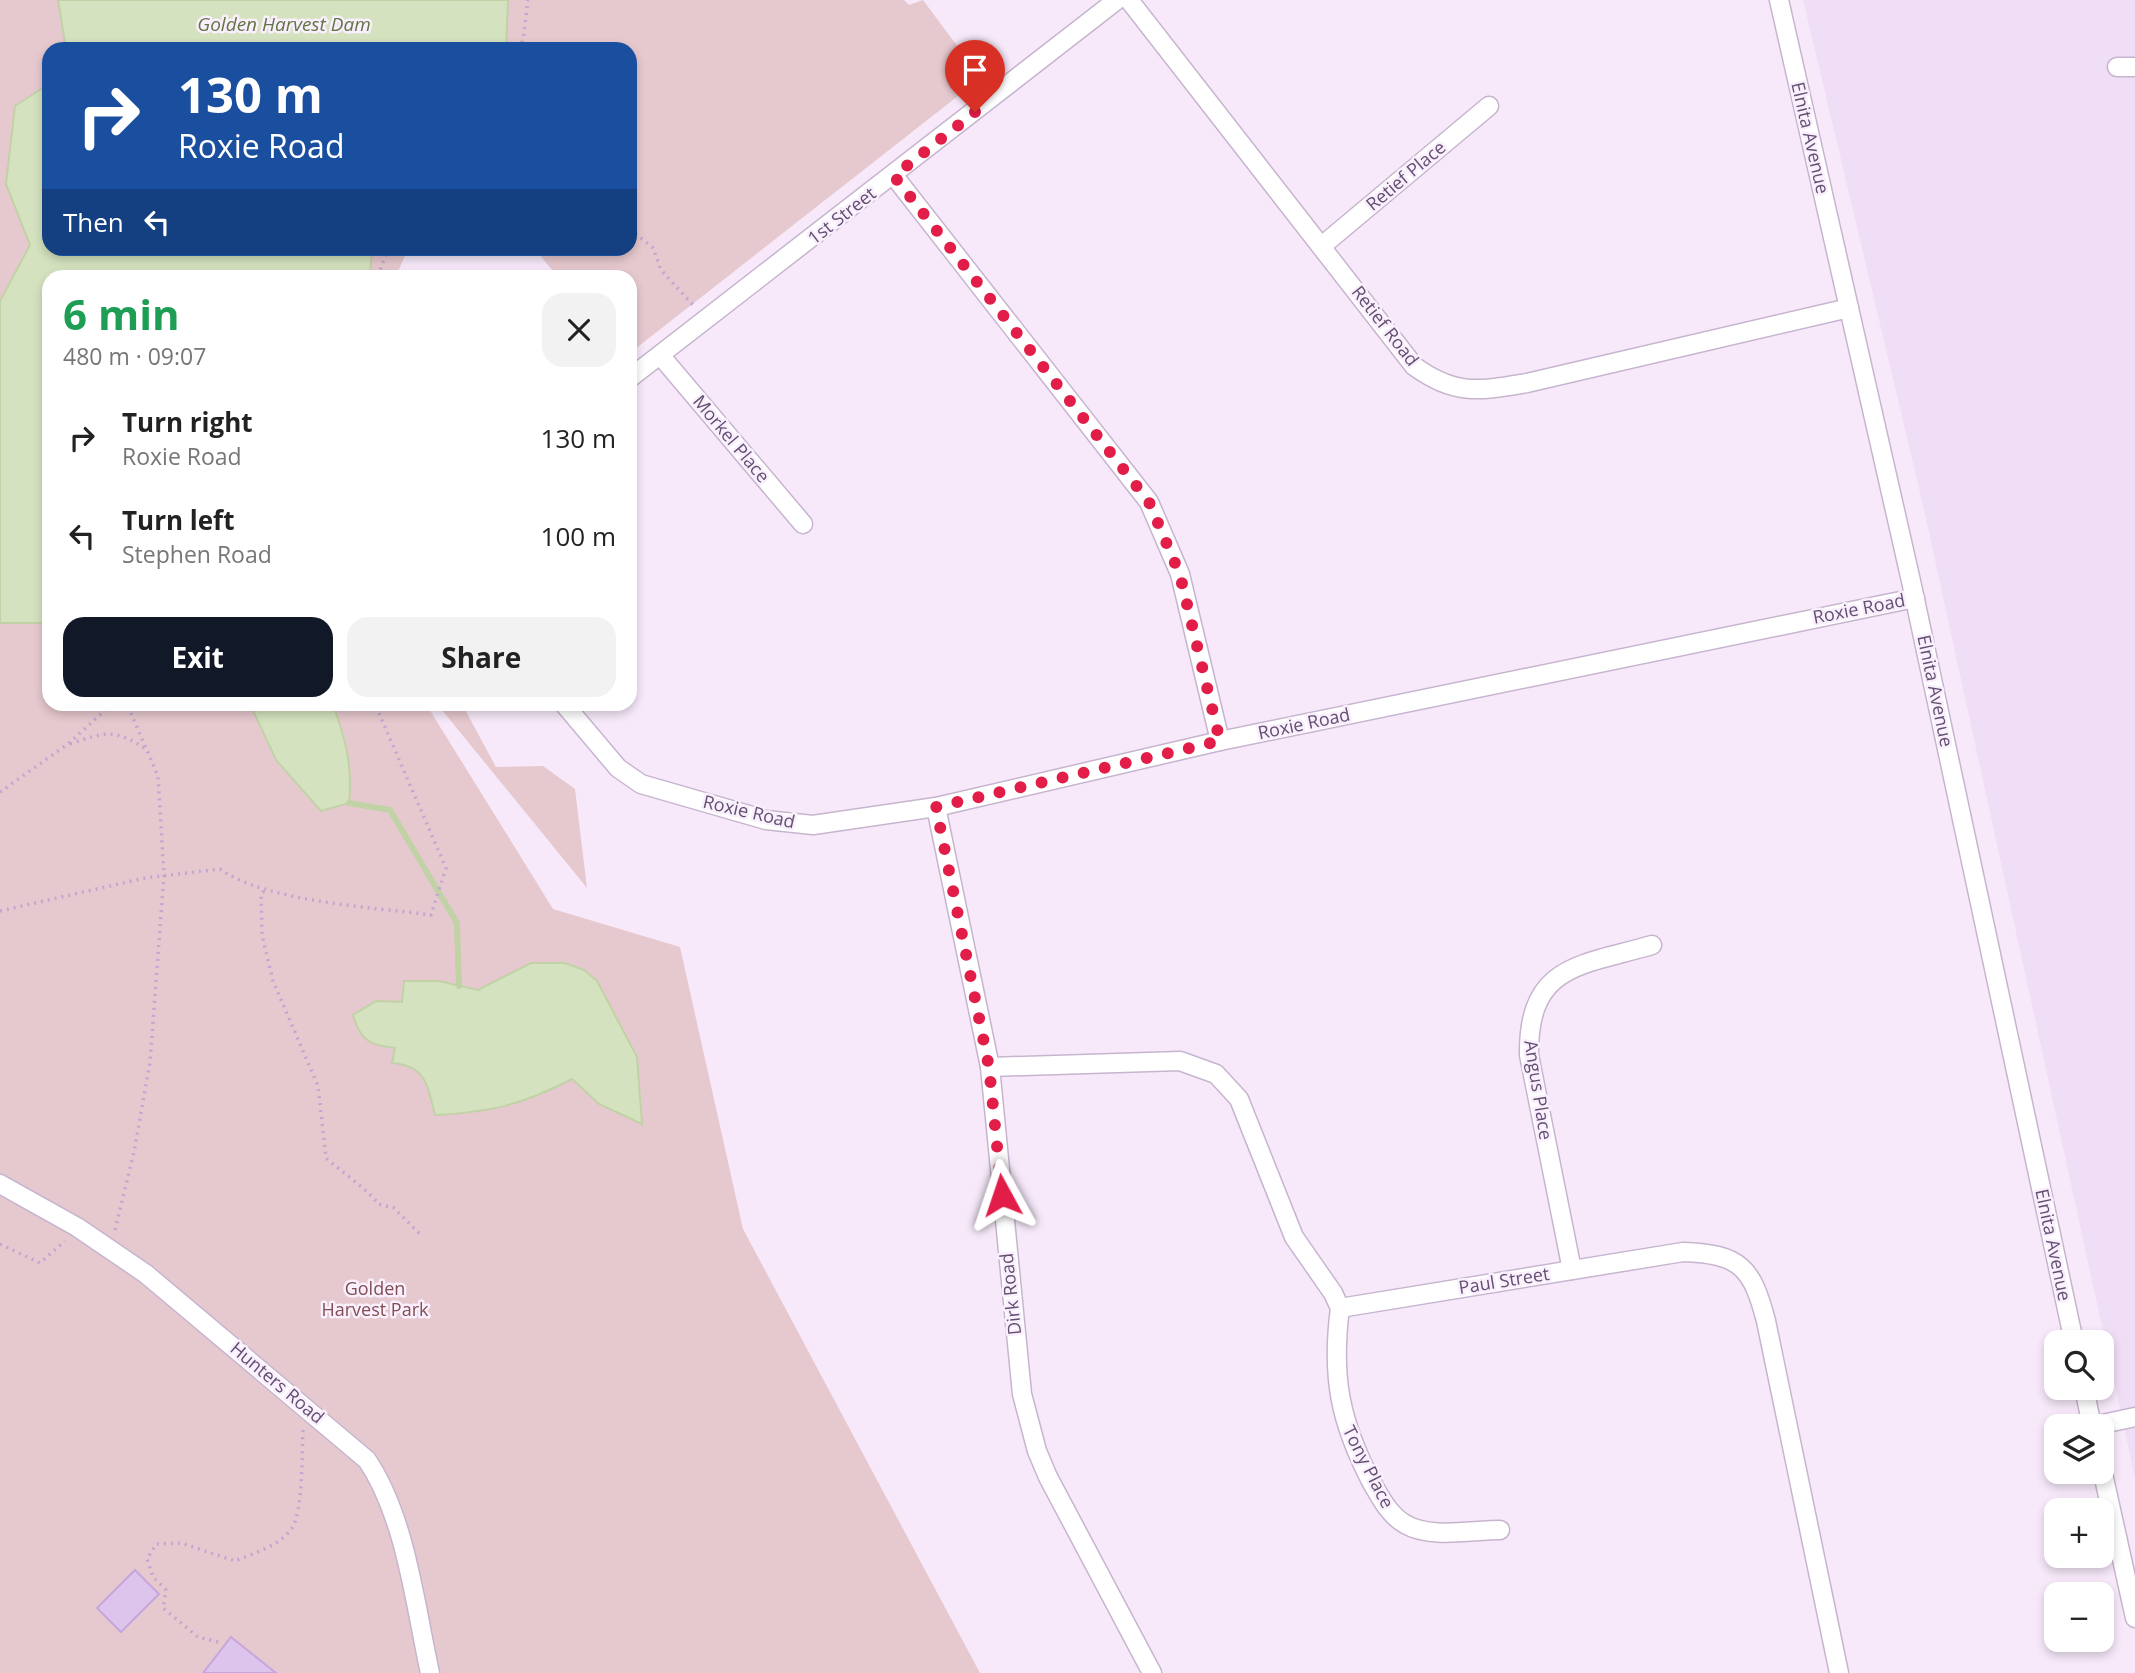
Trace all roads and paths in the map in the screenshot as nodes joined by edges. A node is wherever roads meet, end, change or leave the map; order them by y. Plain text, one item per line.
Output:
1 (528, 0) edge
2 (1117, 0) edge
3 (1129, 0) edge
4 (1779, 0) edge
5 (522, 42) edge
6 (1489, 106) dead end
7 (894, 176) junction
8 (637, 235) edge
9 (1323, 245) junction
10 (1849, 308) junction
11 (704, 323) junction
12 (660, 355) junction
13 (637, 373) edge
14 (803, 524) dead end
15 (1915, 598) junction
16 (104, 711) edge
17 (130, 711) edge
18 (378, 711) edge
19 (570, 711) edge
20 (1220, 741) junction
21 (68, 744) junction
22 (147, 751) junction
23 (0, 792) edge
24 (936, 807) junction
25 (164, 875) junction
26 (264, 891) junction
27 (0, 911) edge
28 (1652, 945) dead end
29 (989, 1067) junction
30 (0, 1184) edge
31 (77, 1227) junction
32 (422, 1236) dead end
33 (0, 1244) edge
34 (108, 1248) junction
35 (1572, 1270) junction
36 (1340, 1308) junction
37 (2071, 1330) edge
38 (303, 1407) junction
39 (2135, 1417) edge
40 (2114, 1422) edge
41 (2105, 1484) edge
42 (1500, 1530) dead end
43 (2135, 1618) edge
44 (218, 1642) dead end
45 (430, 1673) edge
46 (1152, 1673) edge
47 (1839, 1673) edge

1 - 5 path
2 - 7 street, 1st Street
3 - 9 street, Retief Road
4 - 10 street, Elnita Avenue
6 - 9 street, Retief Place
7 - 11 street, 1st Street
7 - 20 street
8 - 11 path
9 - 10 street, Retief Road
10 - 15 street, Elnita Avenue
11 - 12 street, 1st Street
12 - 13 street, 1st Street
12 - 14 street, Morkel Place
15 - 20 street, Roxie Road
15 - 37 street, Elnita Avenue
16 - 21 path
17 - 22 path
18 - 26 path
19 - 24 street, Roxie Road
20 - 24 street, Roxie Road
21 - 22 path
21 - 23 path
22 - 25 path
24 - 29 street, Dirk Road
25 - 26 path
25 - 27 path
25 - 34 path
26 - 32 path
28 - 35 street, Angus Place
29 - 36 street
29 - 46 street, Dirk Road
30 - 31 street, Hunters Road
31 - 33 path
31 - 34 street, Hunters Road
34 - 38 street, Hunters Road
35 - 36 street, Paul Street
35 - 47 street, Paul Street
36 - 42 street, Tony Place
38 - 44 path
38 - 45 street, Hunters Road
39 - 40 street
41 - 43 street

